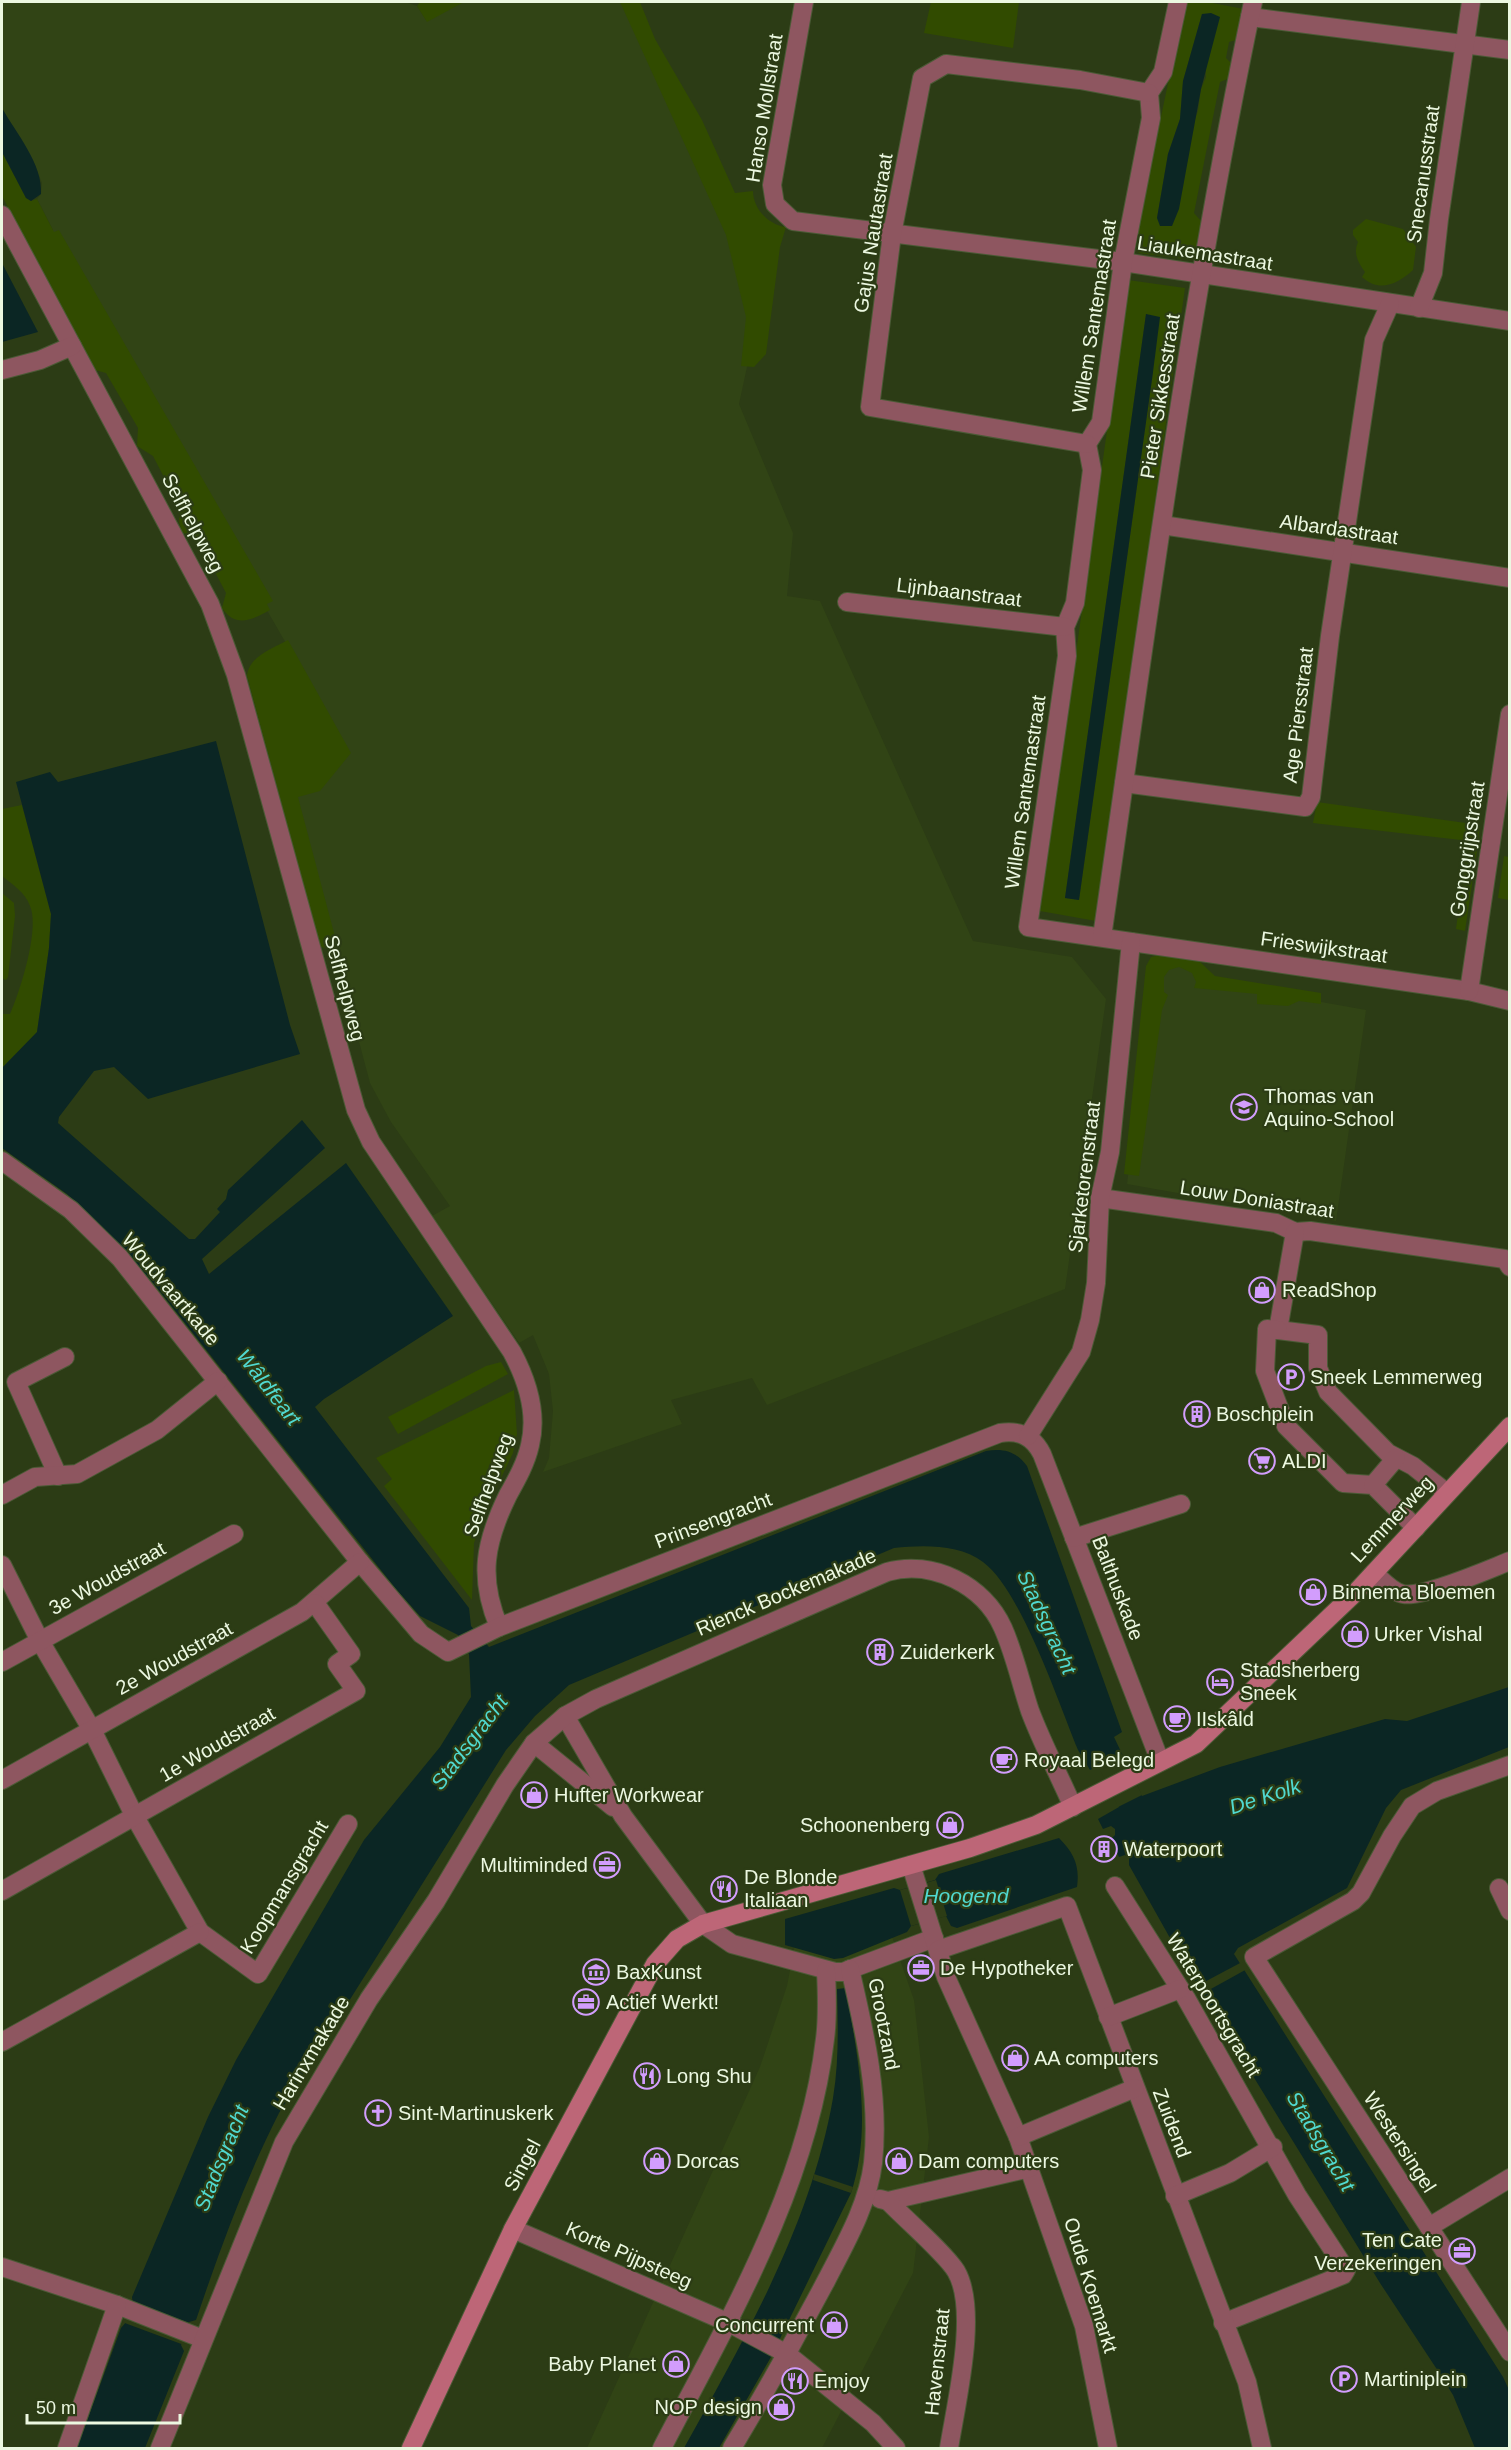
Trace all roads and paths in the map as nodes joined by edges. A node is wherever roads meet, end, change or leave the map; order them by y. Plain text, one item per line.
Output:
1 (804, 2) edge
2 (1178, 2) edge
3 (1471, 2) edge
4 (1251, 9) edge
5 (1464, 44) junction
6 (1509, 50) edge
7 (1149, 93) junction
8 (2, 215) edge
9 (892, 234) junction
10 (1123, 262) junction
11 (1202, 275) junction
12 (1390, 304) junction
13 (1419, 308) junction
14 (1509, 321) edge
15 (72, 346) junction
16 (2, 370) edge
17 (1087, 444) junction
18 (1162, 525) junction
19 (1344, 552) junction
20 (1509, 578) edge
21 (847, 602) dead end
22 (1065, 627) junction
23 (1509, 714) edge
24 (1124, 783) junction
25 (1102, 937) junction
26 (1131, 942) junction
27 (1469, 991) junction
28 (1509, 1000) edge
29 (2, 1161) edge
30 (1100, 1198) junction
31 (1295, 1232) junction
32 (1509, 1267) edge
33 (1278, 1330) junction
34 (65, 1357) dead end
35 (218, 1381) junction
36 (1509, 1426) edge
37 (1028, 1436) junction
38 (1396, 1458) junction
39 (58, 1476) junction
40 (1373, 1485) junction
41 (1447, 1493) junction
42 (2, 1495) edge
43 (1181, 1504) dead end
44 (1416, 1528) junction
45 (234, 1534) dead end
46 (1074, 1538) junction
47 (1509, 1561) edge
48 (360, 1562) junction
49 (2, 1565) edge
50 (1374, 1573) junction
51 (315, 1603) junction
52 (499, 1627) junction
53 (421, 1634) joint
54 (40, 1641) junction
55 (2, 1662) edge
56 (565, 1716) junction
57 (92, 1730) junction
58 (534, 1743) junction
59 (1160, 1761) junction
60 (1509, 1765) edge
61 (2, 1780) edge
62 (1073, 1806) junction
63 (623, 1816) junction
64 (135, 1817) junction
65 (348, 1824) dead end
66 (911, 1865) junction
67 (1115, 1886) dead end
68 (1499, 1888) dead end
69 (2, 1891) edge
70 (1509, 1911) edge
71 (703, 1924) junction
72 (200, 1932) junction
73 (933, 1936) junction
74 (850, 1969) junction
75 (826, 1971) junction
76 (1180, 1989) junction
77 (1108, 2018) junction
78 (2, 2042) edge
79 (1135, 2088) junction
80 (1018, 2137) junction
81 (1273, 2147) junction
82 (1030, 2168) junction
83 (1509, 2178) edge
84 (866, 2195) junction
85 (1175, 2196) junction
86 (888, 2201) junction
87 (1429, 2227) junction
88 (513, 2229) junction
89 (2, 2267) edge
90 (122, 2308) junction
91 (727, 2322) junction
92 (1223, 2323) junction
93 (197, 2336) junction
94 (782, 2351) junction
95 (1509, 2352) edge
96 (67, 2448) edge
97 (160, 2448) edge
98 (411, 2448) edge
99 (662, 2448) edge
100 (732, 2448) edge
101 (896, 2448) edge
102 (949, 2448) edge
103 (1108, 2448) edge
104 (1262, 2448) edge

1 - 9 street, Hanso Mollstraat
2 - 7 street
3 - 5 street, Snecanusstraat
4 - 5 street, Pieter Sikkesstraat
4 - 11 street, Pieter Sikkesstraat
5 - 6 street, Pieter Sikkesstraat
5 - 13 street, Snecanusstraat
7 - 9 street, Gajus Nautastraat
7 - 10 street, Willem Santemastraat
8 - 15 street, Selfhelpweg
9 - 10 street, Liaukemastraat
9 - 17 street, Gajus Nautastraat
10 - 11 street, Liaukemastraat
10 - 17 street, Willem Santemastraat
11 - 12 street, Liaukemastraat
11 - 18 street, Pieter Sikkesstraat
12 - 13 street, Liaukemastraat
12 - 19 street
13 - 14 street, Liaukemastraat
15 - 16 street
15 - 52 street, Selfhelpweg
17 - 22 street, Willem Santemastraat
18 - 19 street, Albardastraat
18 - 24 street, Pieter Sikkesstraat
19 - 20 street, Albardastraat
19 - 24 street, Age Piersstraat
21 - 22 street, Lijnbaanstraat
22 - 25 street, Willem Santemastraat
23 - 27 street, Gonggrijpstraat
24 - 25 street, Pieter Sikkesstraat
25 - 26 street, Willem Santemastraat
26 - 27 street, Frieswijkstraat
26 - 30 street, Sjarketorenstraat
27 - 28 street, Frieswijkstraat
29 - 35 street, Woudvaartkade
30 - 31 street, Louw Doniastraat
30 - 37 street, Sjarketorenstraat
31 - 32 street, Louw Doniastraat
31 - 33 street
33 - 38 street
33 - 40 street
34 - 39 street
35 - 39 street
35 - 48 street, Woudvaartkade
36 - 41 main road, Lemmerweg
37 - 46 street, Balthuskade
37 - 52 street, Prinsengracht
38 - 40 street
38 - 41 street
39 - 42 street
40 - 44 street
41 - 44 main road, Lemmerweg
43 - 46 street
44 - 50 main road, Lemmerweg
45 - 54 street, 3e Woudstraat
46 - 59 street, Balthuskade
47 - 50 street
48 - 51 street, 2e Woudstraat
48 - 53 street, Woudvaartkade
49 - 54 street
50 - 59 main road, Lemmerweg
51 - 57 street, 2e Woudstraat
51 - 64 street, 1e Woudstraat
52 - 53 street, Prinsengracht
54 - 55 street, 3e Woudstraat
54 - 57 street
56 - 58 street, Harinxmakade
56 - 62 street, Rienck Bockemakade
56 - 63 street
57 - 61 street, 2e Woudstraat
57 - 64 street
58 - 63 street
58 - 93 street, Harinxmakade
59 - 62 main road, Lemmerweg
60 - 87 street, Westersingel
62 - 66 main road
63 - 71 street
64 - 69 street, 1e Woudstraat
64 - 72 street
65 - 72 street, Koopmansgracht
66 - 71 main road
66 - 73 street, Oude Koemarkt
67 - 76 street, Waterpoortsgracht
68 - 70 street
71 - 75 street
71 - 88 main road, Singel
72 - 78 street
73 - 74 street
73 - 77 street, Zuidend
73 - 80 street, Oude Koemarkt
74 - 75 street, Grootzand
74 - 84 street, Grootzand
75 - 91 street
76 - 77 street
76 - 81 street, Waterpoortsgracht
77 - 79 street, Zuidend
79 - 80 street
79 - 85 street, Zuidend
80 - 82 street, Oude Koemarkt
81 - 85 street
81 - 92 street, Waterpoortsgracht
82 - 86 street
82 - 103 street, Oude Koemarkt
83 - 87 street
84 - 86 street
84 - 94 street, Grootzand
85 - 92 street, Zuidend
86 - 102 street, Havenstraat
87 - 95 street, Westersingel
88 - 91 street, Korte Pijpsteeg
88 - 98 main road, Singel
89 - 90 street
90 - 93 street
90 - 96 street
91 - 94 street
91 - 99 street
92 - 104 street
93 - 97 street, Harinxmakade
94 - 100 street, Grootzand
94 - 101 street

